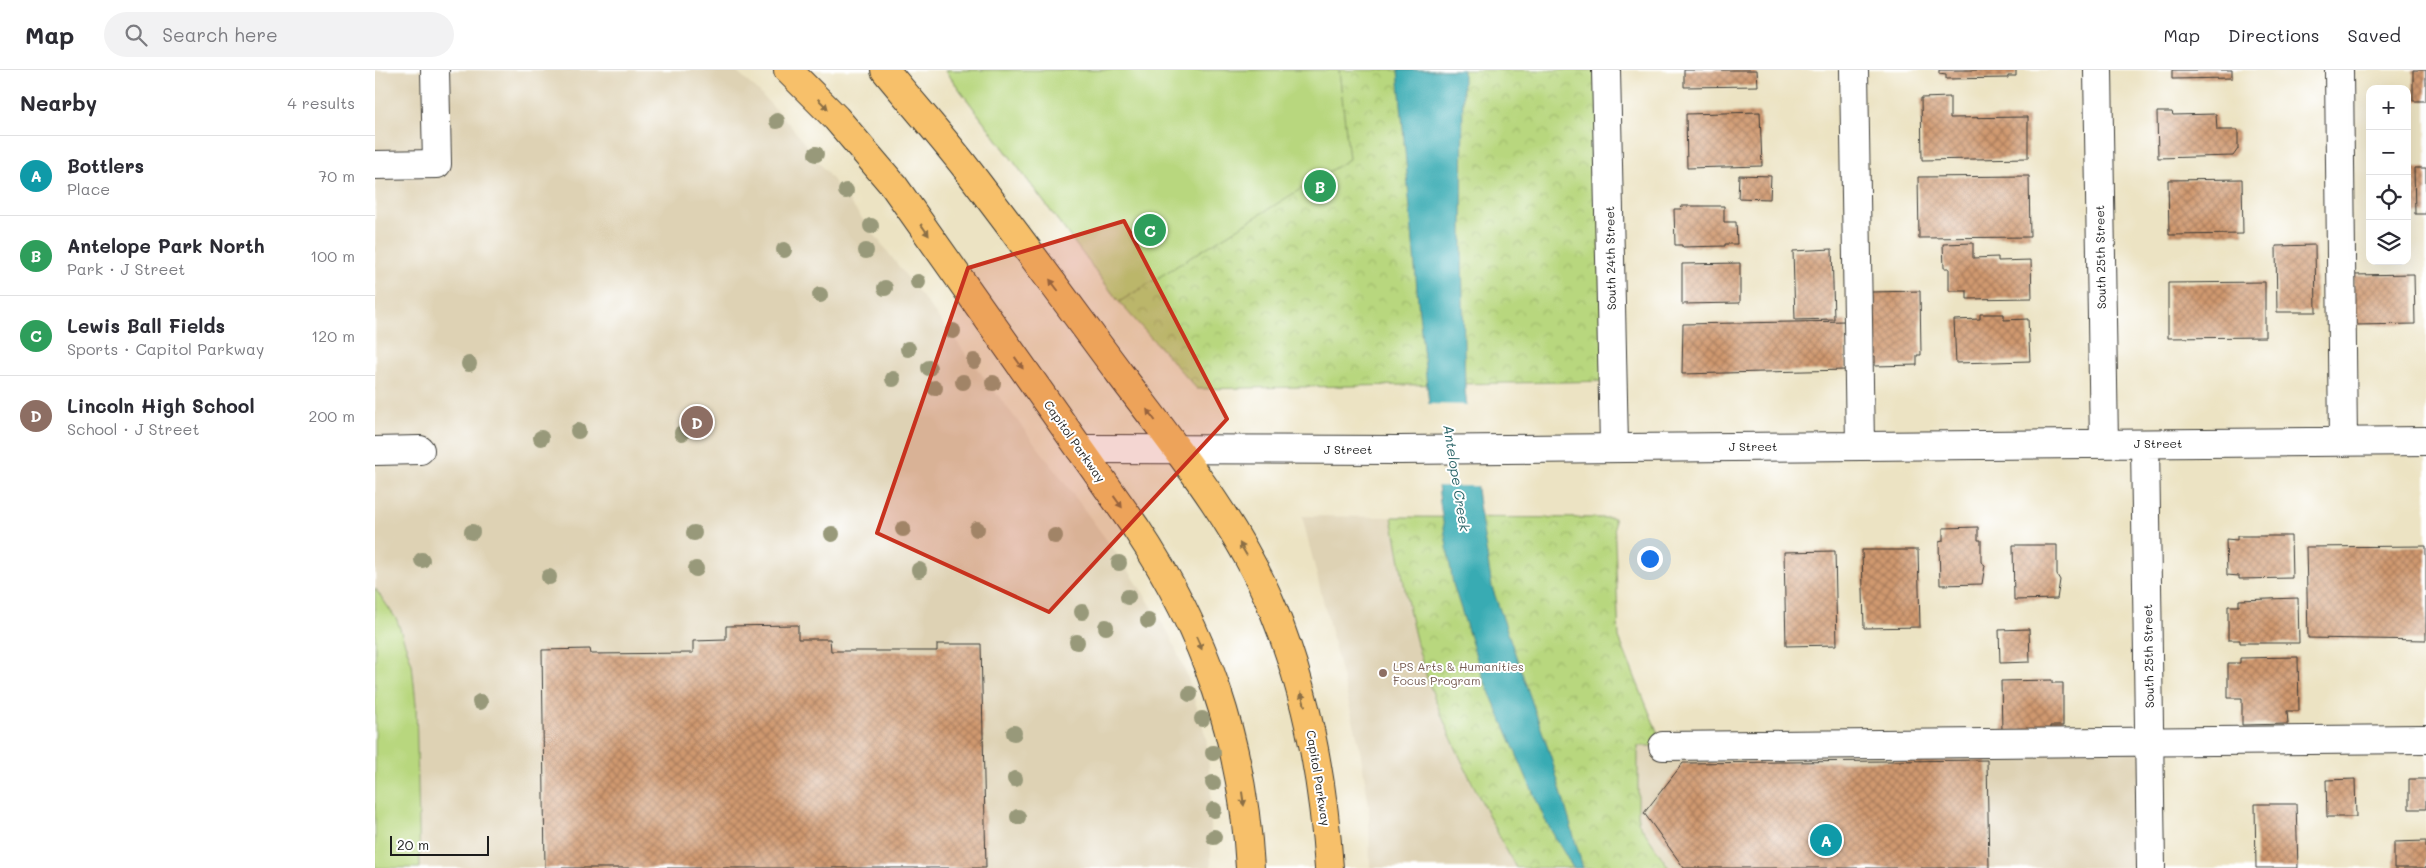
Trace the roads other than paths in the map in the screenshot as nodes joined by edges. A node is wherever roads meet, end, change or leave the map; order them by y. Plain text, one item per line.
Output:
1 (435, 70) edge
2 (788, 70) edge
3 (885, 70) edge
4 (1606, 70) edge
5 (1854, 70) edge
6 (2098, 70) edge
7 (2339, 70) edge
8 (375, 166) edge
9 (2426, 441) edge
10 (2343, 442) junction
11 (2104, 444) junction
12 (2145, 444) junction
13 (1860, 445) junction
14 (1614, 446) junction
15 (1079, 448) junction
16 (1177, 448) junction
17 (420, 450) dead end
18 (375, 451) edge
19 (2426, 739) edge
20 (2149, 742) junction
21 (1663, 746) dead end
22 (1250, 868) edge
23 (1329, 868) edge
24 (2151, 868) edge

1 - 8 street
2 -> 15 main road, Capitol Parkway
16 -> 3 main road, Capitol Parkway
4 - 14 street, South 24th Street
5 - 13 street
6 - 11 street, South 25th Street
7 - 10 street
9 - 10 street, J Street
10 - 12 street, J Street
11 - 12 street, J Street
11 - 13 street, J Street
12 - 20 street, South 25th Street
13 - 14 street, J Street
14 - 16 street, J Street
15 - 16 street, J Street
15 -> 22 main road, Capitol Parkway
23 -> 16 main road, Capitol Parkway
17 - 18 street
19 - 20 street
20 - 21 street
20 - 24 street, South 25th Street

